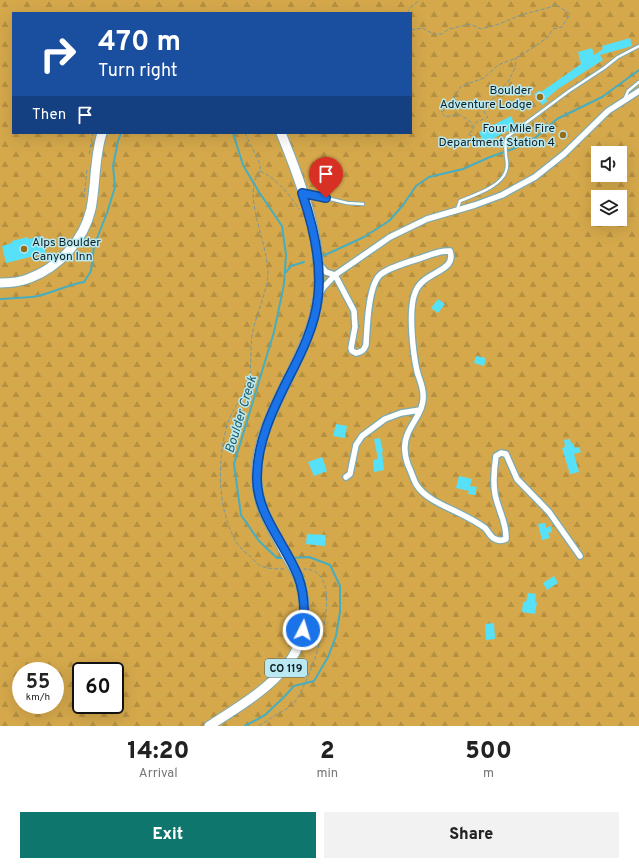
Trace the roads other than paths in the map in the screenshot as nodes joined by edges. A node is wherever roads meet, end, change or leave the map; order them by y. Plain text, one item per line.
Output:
1 (639, 46) edge
2 (639, 82) edge
3 (639, 91) edge
4 (624, 100) junction
5 (102, 134) edge
6 (281, 134) edge
7 (302, 193) junction
8 (363, 204) dead end
9 (457, 210) junction
10 (318, 263) junction
11 (335, 275) junction
12 (0, 283) edge
13 (318, 298) junction
14 (420, 410) junction
15 (346, 477) dead end
16 (580, 556) dead end
17 (209, 726) edge

1 - 9 lane
2 - 4 lane
3 - 4 street
4 - 9 street
5 - 12 main road
6 - 7 main road, CO 119
7 - 8 lane
7 - 10 main road, CO 119
9 - 11 street
10 - 11 street
10 - 13 main road, CO 119
11 - 13 street
11 - 14 street
13 - 17 main road, CO 119, bridge
14 - 15 street
14 - 16 street

